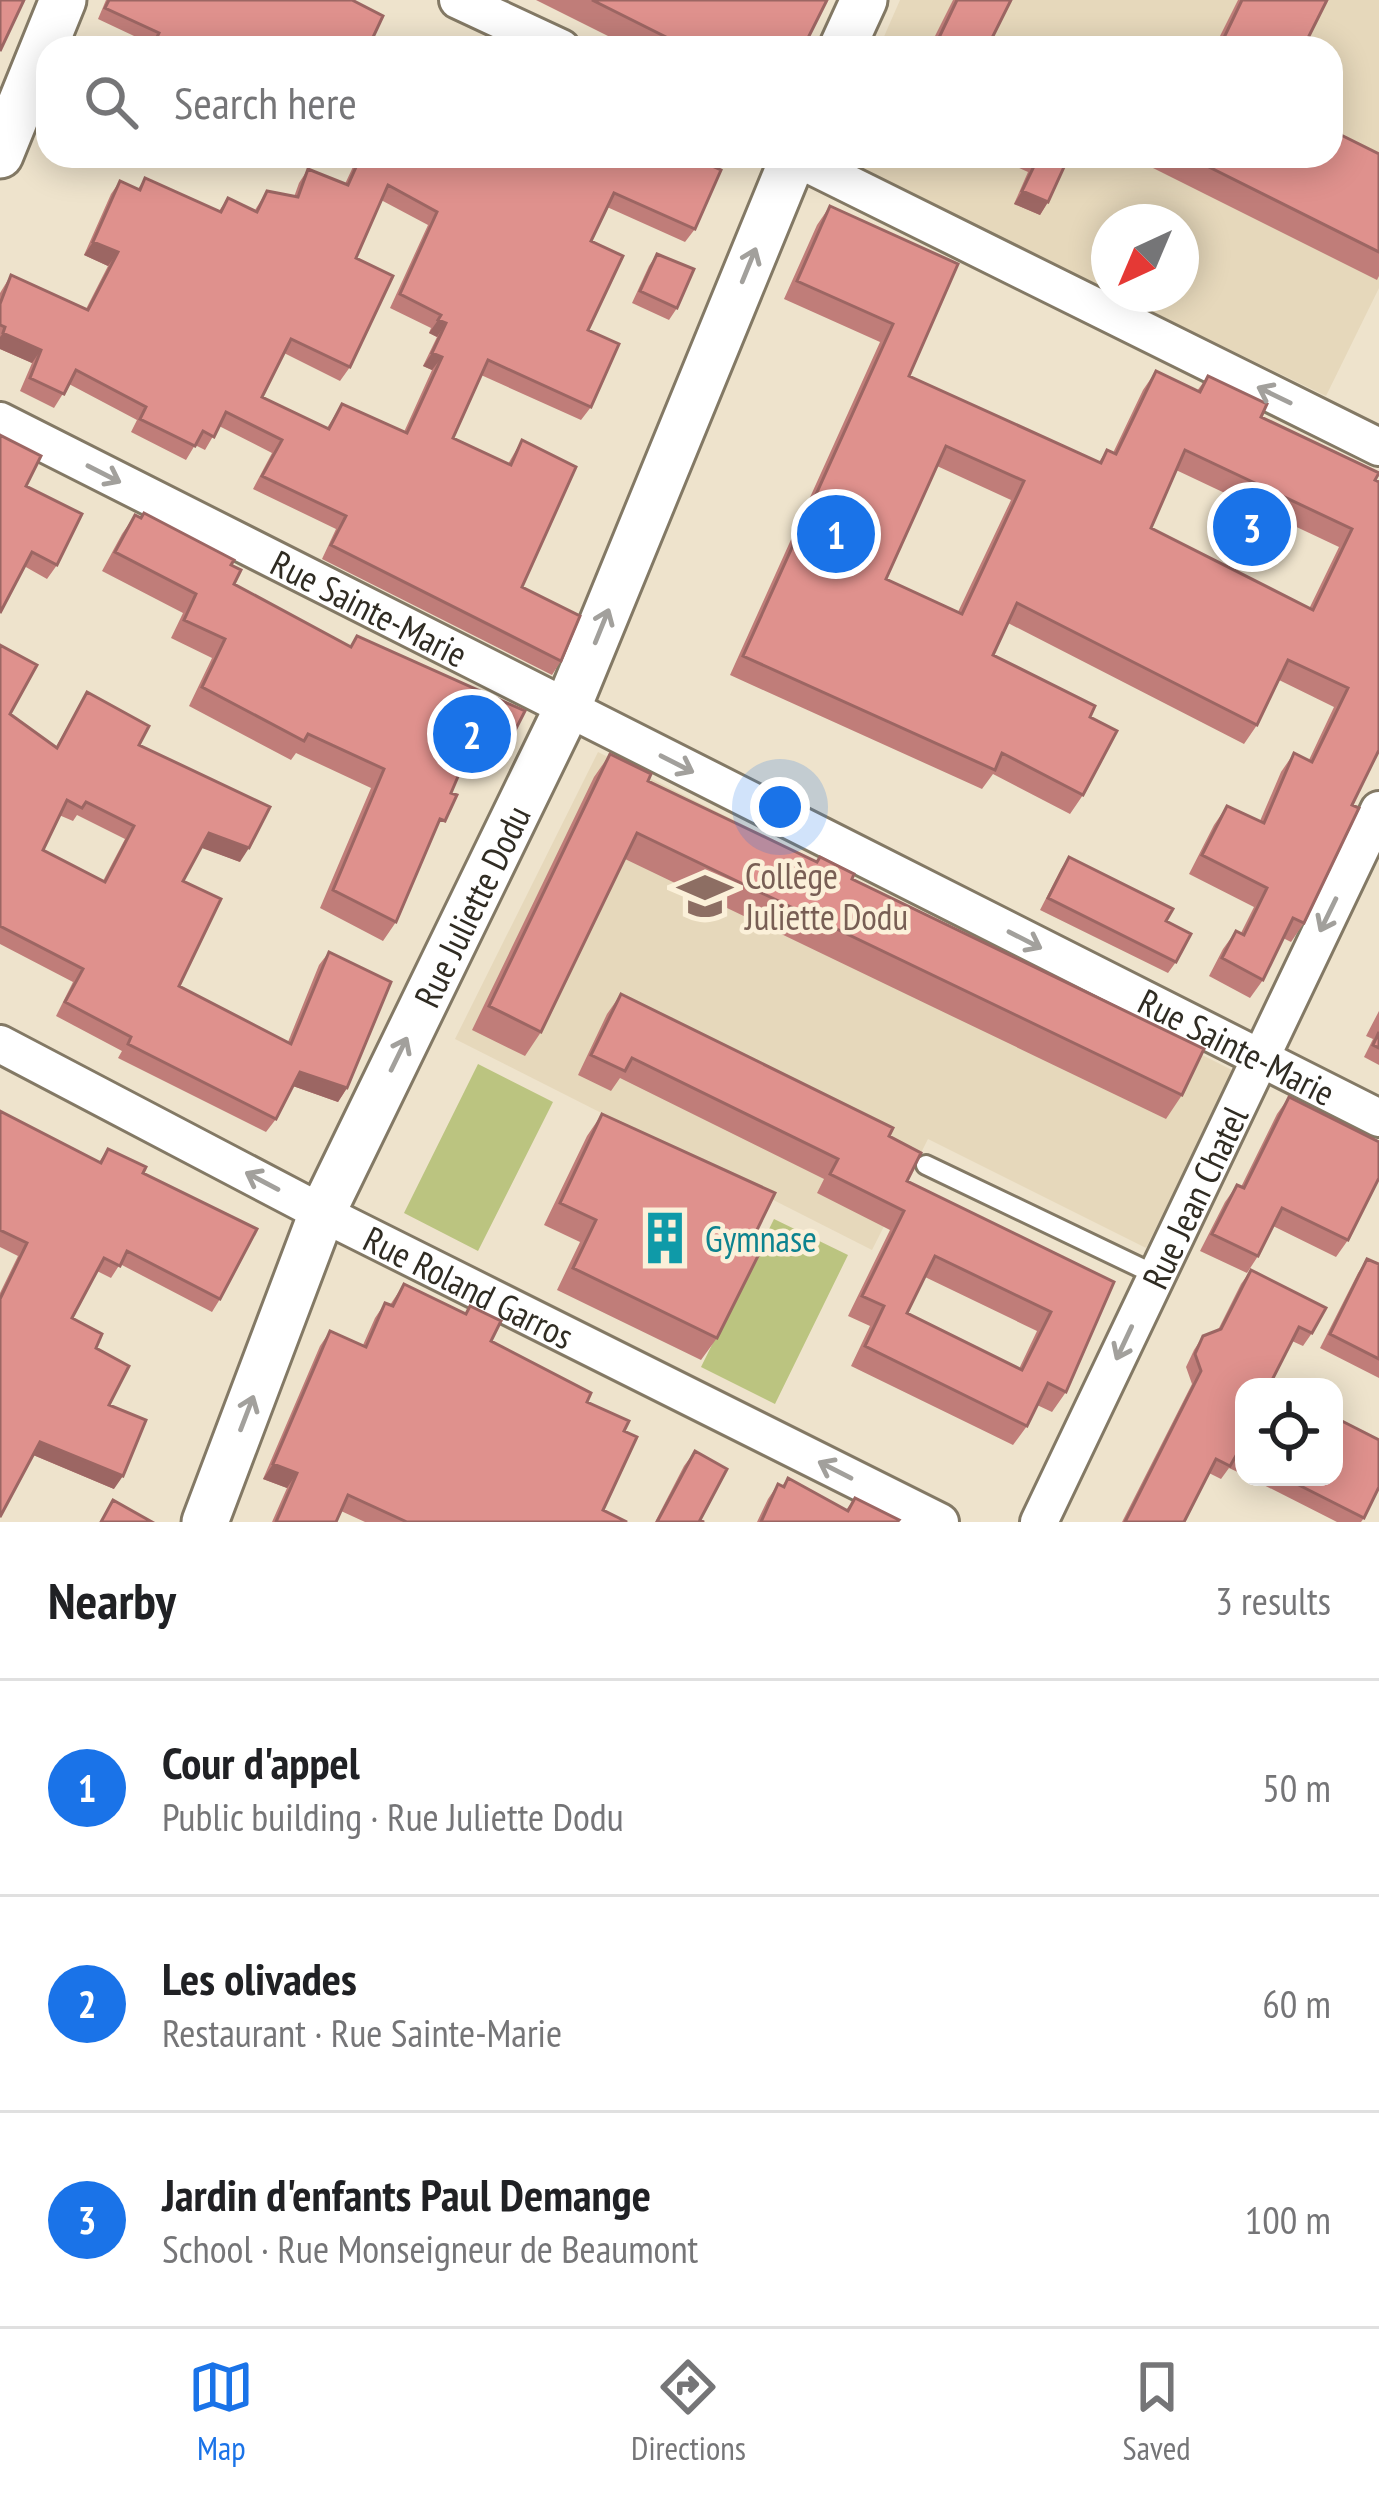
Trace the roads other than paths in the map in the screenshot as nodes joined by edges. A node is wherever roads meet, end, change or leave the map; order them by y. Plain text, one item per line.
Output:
1 (63, 0) edge
2 (458, 0) edge
3 (864, 0) edge
4 (48, 36) edge
5 (535, 36) edge
6 (848, 36) edge
7 (36, 66) edge
8 (0, 155) edge
9 (788, 168) edge
10 (817, 168) edge
11 (0, 421) edge
12 (1379, 447) edge
13 (568, 709) junction
14 (1379, 810) edge
15 (0, 1044) edge
16 (1258, 1058) junction
17 (1379, 1118) edge
18 (926, 1165) edge
19 (322, 1213) junction
20 (1156, 1275) junction
21 (206, 1522) edge
22 (940, 1522) edge
23 (1039, 1522) edge

1 - 4 street
2 - 5 street
3 - 6 street
7 - 8 street
13 -> 9 street, Rue Juliette Dodu
12 -> 10 street
11 -> 13 street, Rue Sainte-Marie
13 -> 16 street, Rue Sainte-Marie
19 -> 13 street, Rue Juliette Dodu
14 -> 16 street, Rue Jean Chatel
19 -> 15 street, Rue Roland Garros
16 - 17 street, Rue Sainte-Marie
16 - 20 street, Rue Jean Chatel
18 - 20 lane
21 -> 19 street, Rue Juliette Dodu
22 -> 19 street, Rue Roland Garros
20 -> 23 street, Rue Jean Chatel

